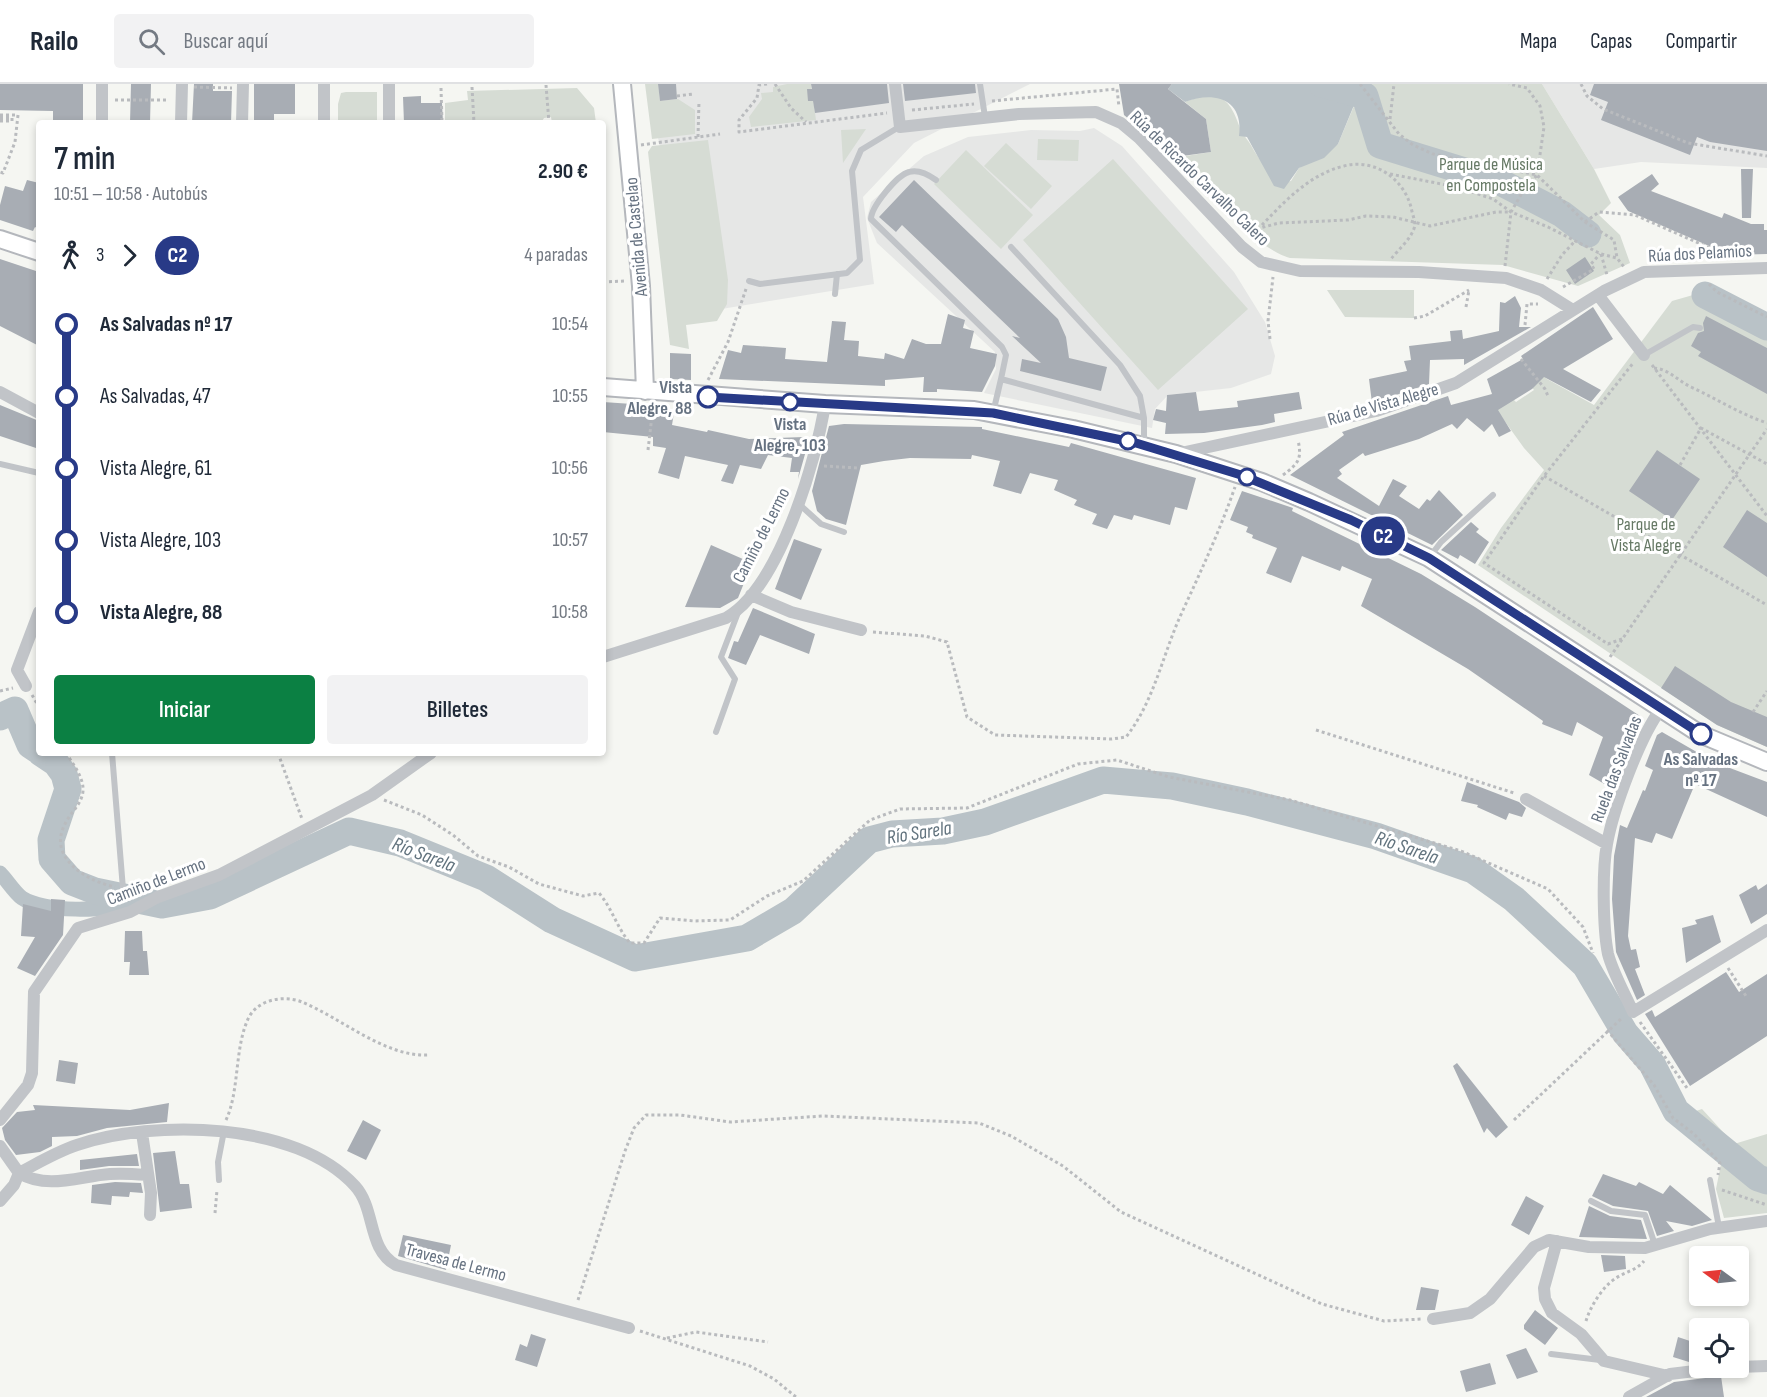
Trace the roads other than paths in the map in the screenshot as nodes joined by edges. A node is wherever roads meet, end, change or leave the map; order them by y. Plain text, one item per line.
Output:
1 (102, 84) edge
2 (324, 84) edge
3 (389, 84) edge
4 (622, 84) edge
5 (895, 84) edge
6 (980, 84) edge
7 (182, 85) edge
8 (243, 86) edge
9 (985, 117) junction
10 (102, 120) edge
11 (181, 120) edge
12 (242, 120) edge
13 (324, 120) edge
14 (389, 120) edge
15 (900, 126) junction
16 (936, 180) dead end
17 (0, 239) edge
18 (1011, 248) dead end
19 (36, 251) edge
20 (1767, 268) edge
21 (837, 274) junction
22 (749, 281) road end
23 (836, 294) dead end
24 (1598, 295) junction
25 (1551, 296) junction
26 (1573, 310) junction
27 (1560, 319) junction
28 (1700, 328) dead end
29 (1644, 355) joint
30 (1001, 379) junction
31 (606, 387) edge
32 (645, 391) junction
33 (0, 392) edge
34 (825, 404) junction
35 (36, 411) edge
36 (993, 413) junction
37 (1144, 418) junction
38 (1144, 445) junction
39 (1176, 454) junction
40 (0, 464) edge
41 (36, 472) edge
42 (1492, 495) dead end
43 (800, 505) junction
44 (844, 532) dead end
45 (1429, 558) junction
46 (751, 595) junction
47 (739, 610) junction
48 (36, 620) edge
49 (861, 630) road end
50 (606, 656) edge
51 (27, 686) dead end
52 (1660, 709) junction
53 (716, 732) dead end
54 (112, 756) edge
55 (427, 756) edge
56 (1767, 762) edge
57 (1526, 799) road end
58 (1607, 844) junction
59 (123, 889) road end
60 (1767, 930) edge
61 (0, 1120) edge
62 (219, 1130) junction
63 (142, 1133) junction
64 (0, 1146) edge
65 (19, 1173) junction
66 (148, 1175) junction
67 (219, 1180) road end
68 (1710, 1180) dead end
69 (0, 1201) edge
70 (1591, 1202) dead end
71 (150, 1215) dead end
72 (1767, 1221) edge
73 (1719, 1227) junction
74 (1557, 1241) junction
75 (1655, 1245) junction
76 (1433, 1319) road end
77 (629, 1328) road end
78 (1551, 1354) dead end
79 (1604, 1361) junction
80 (1767, 1366) edge
81 (1749, 1367) edge
82 (1689, 1373) edge
83 (1668, 1376) junction
84 (1629, 1397) edge

1 - 10 street
2 - 13 street
3 - 14 street
4 - 32 main road, Avenida de Castelao
5 - 15 street
6 - 9 lane
7 - 11 street
8 - 12 street
9 - 15 street, Rúa de Ricardo Carvalho Calero
9 - 25 street, Rúa de Ricardo Carvalho Calero
15 - 21 lane
16 - 30 lane
17 - 19 main road
18 - 37 lane
20 - 24 street, Rúa dos Pelamios
21 - 22 lane
21 - 23 lane
24 - 26 street, Rúa dos Pelamios
24 - 29 street
25 - 26 street, Rúa de Ricardo Carvalho Calero
25 - 27 street
26 - 27 street, Rúa de Vista Alegre
27 - 39 street, Rúa de Vista Alegre
28 - 29 lane
30 - 36 lane
30 - 37 lane
31 - 32 main road, Rúa de Vista Alegre
32 - 34 main road, Rúa de Vista Alegre
33 - 35 street
34 - 36 main road, Rúa de Vista Alegre
34 - 43 street, Camiño de Lermo
36 - 38 main road, Rúa de Vista Alegre
37 - 38 lane
38 - 39 main road, Rúa de Vista Alegre
39 - 45 main road, Rúa de Vista Alegre
40 - 41 lane
42 - 45 lane
43 - 44 lane
43 - 46 street, Camiño de Lermo
45 - 52 main road, Rúa de Vista Alegre
46 - 47 street, Camiño de Lermo
46 - 49 street
47 - 50 street, Camiño de Lermo
47 - 53 lane
48 - 51 street
52 - 56 main road, Rúa de Vista Alegre
52 - 58 street, Ruela das Salvadas
54 - 59 lane
55 - 61 street, Camiño de Lermo
57 - 58 street
58 - 60 street, Ruela das Salvadas
62 - 63 street, Travesa de Lermo
62 - 67 lane
62 - 77 street, Travesa de Lermo
63 - 65 street, Travesa de Lermo
63 - 66 street
64 - 65 street
65 - 66 street
65 - 69 street
66 - 71 street
68 - 73 lane
70 - 75 lane
72 - 73 street
73 - 75 street
74 - 75 street
74 - 76 street
74 - 79 street
78 - 79 lane
79 - 83 street
80 - 81 street
82 - 83 street
83 - 84 street

